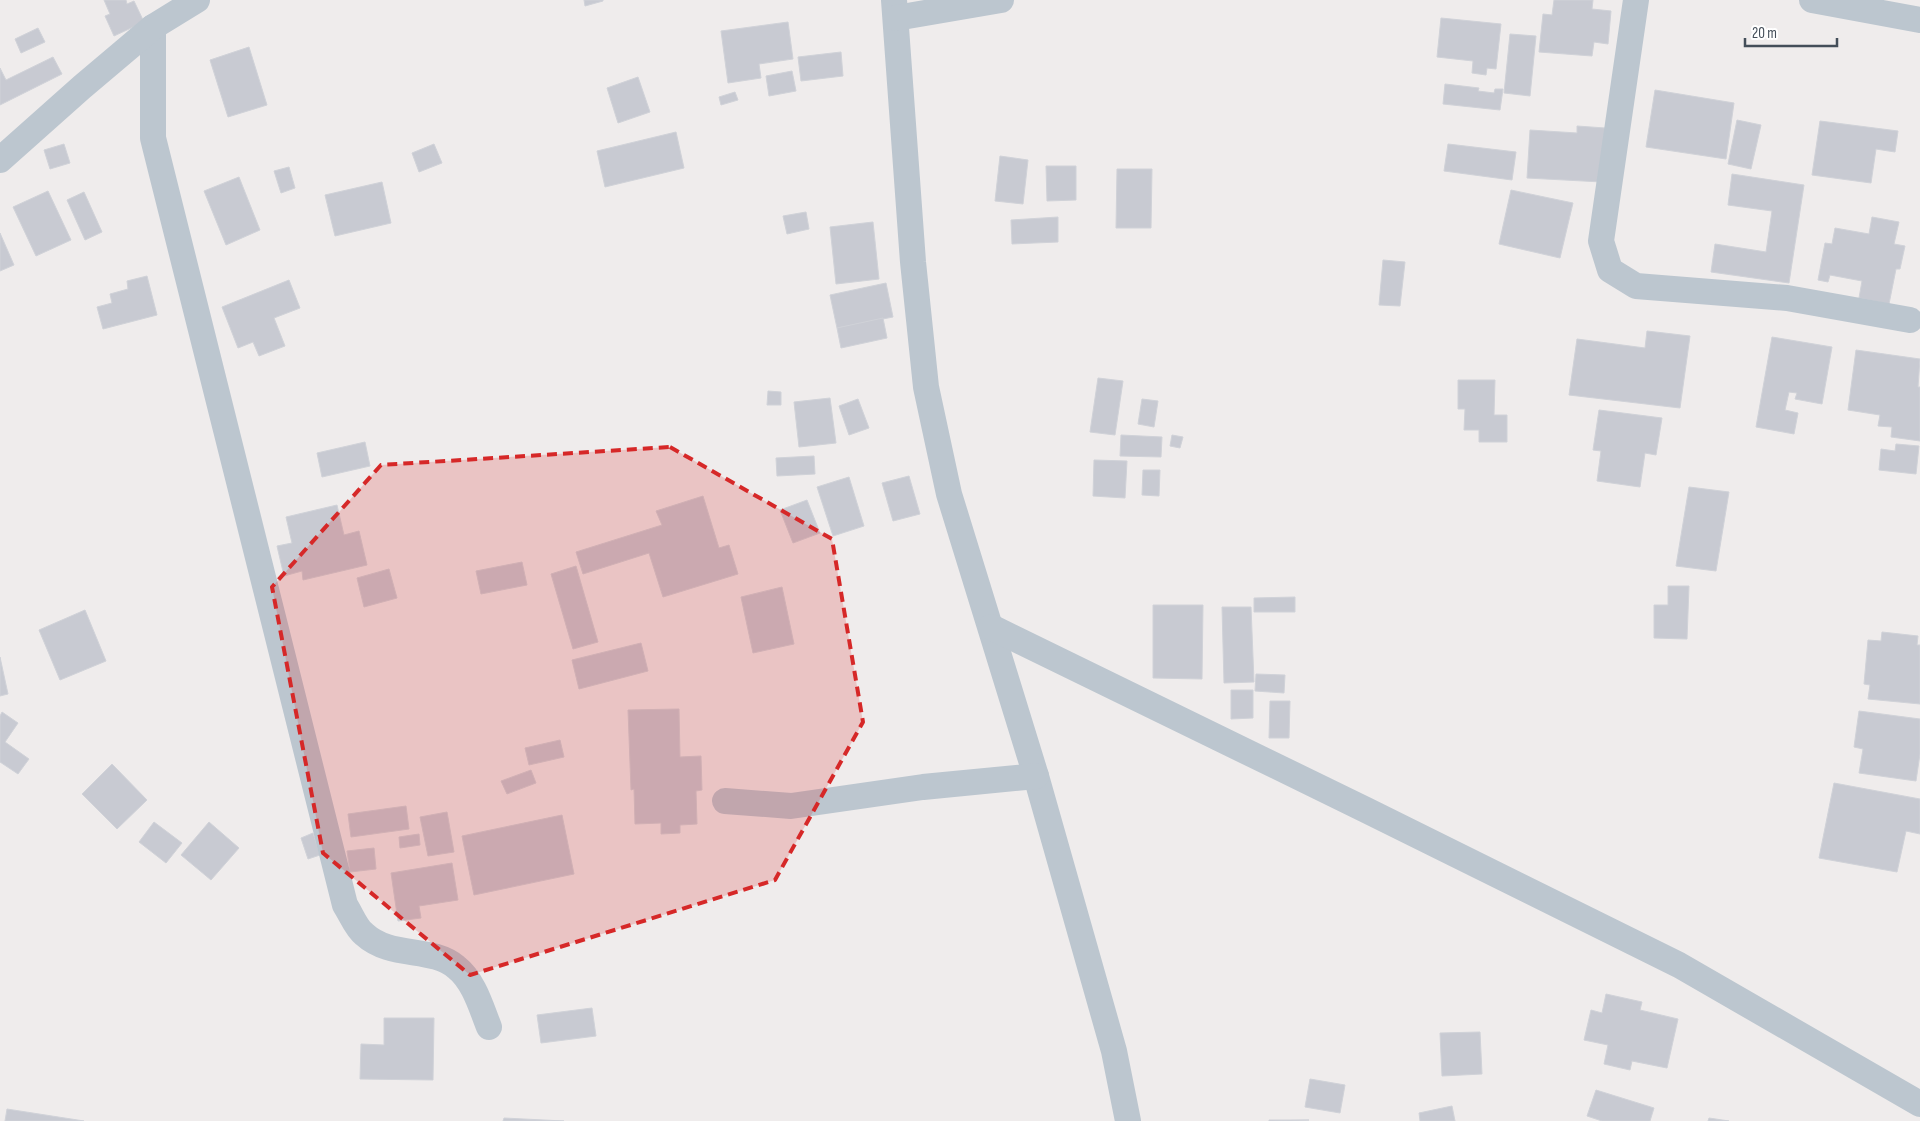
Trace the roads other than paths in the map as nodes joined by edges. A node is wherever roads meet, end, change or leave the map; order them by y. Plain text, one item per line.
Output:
1 (197, 0) edge
2 (1001, 0) edge
3 (1636, 0) edge
4 (1812, 0) edge
5 (895, 9) edge
6 (1920, 20) edge
7 (154, 27) junction
8 (0, 160) edge
9 (1910, 320) dead end
10 (991, 627) junction
11 (1036, 776) junction
12 (725, 802) dead end
13 (489, 1027) dead end
14 (1920, 1104) edge
15 (1128, 1121) edge

1 - 7 street
2 - 5 street
3 - 9 street
4 - 6 street
5 - 10 street
7 - 8 street
7 - 13 street
10 - 11 street
10 - 14 street
11 - 12 street
11 - 15 street

